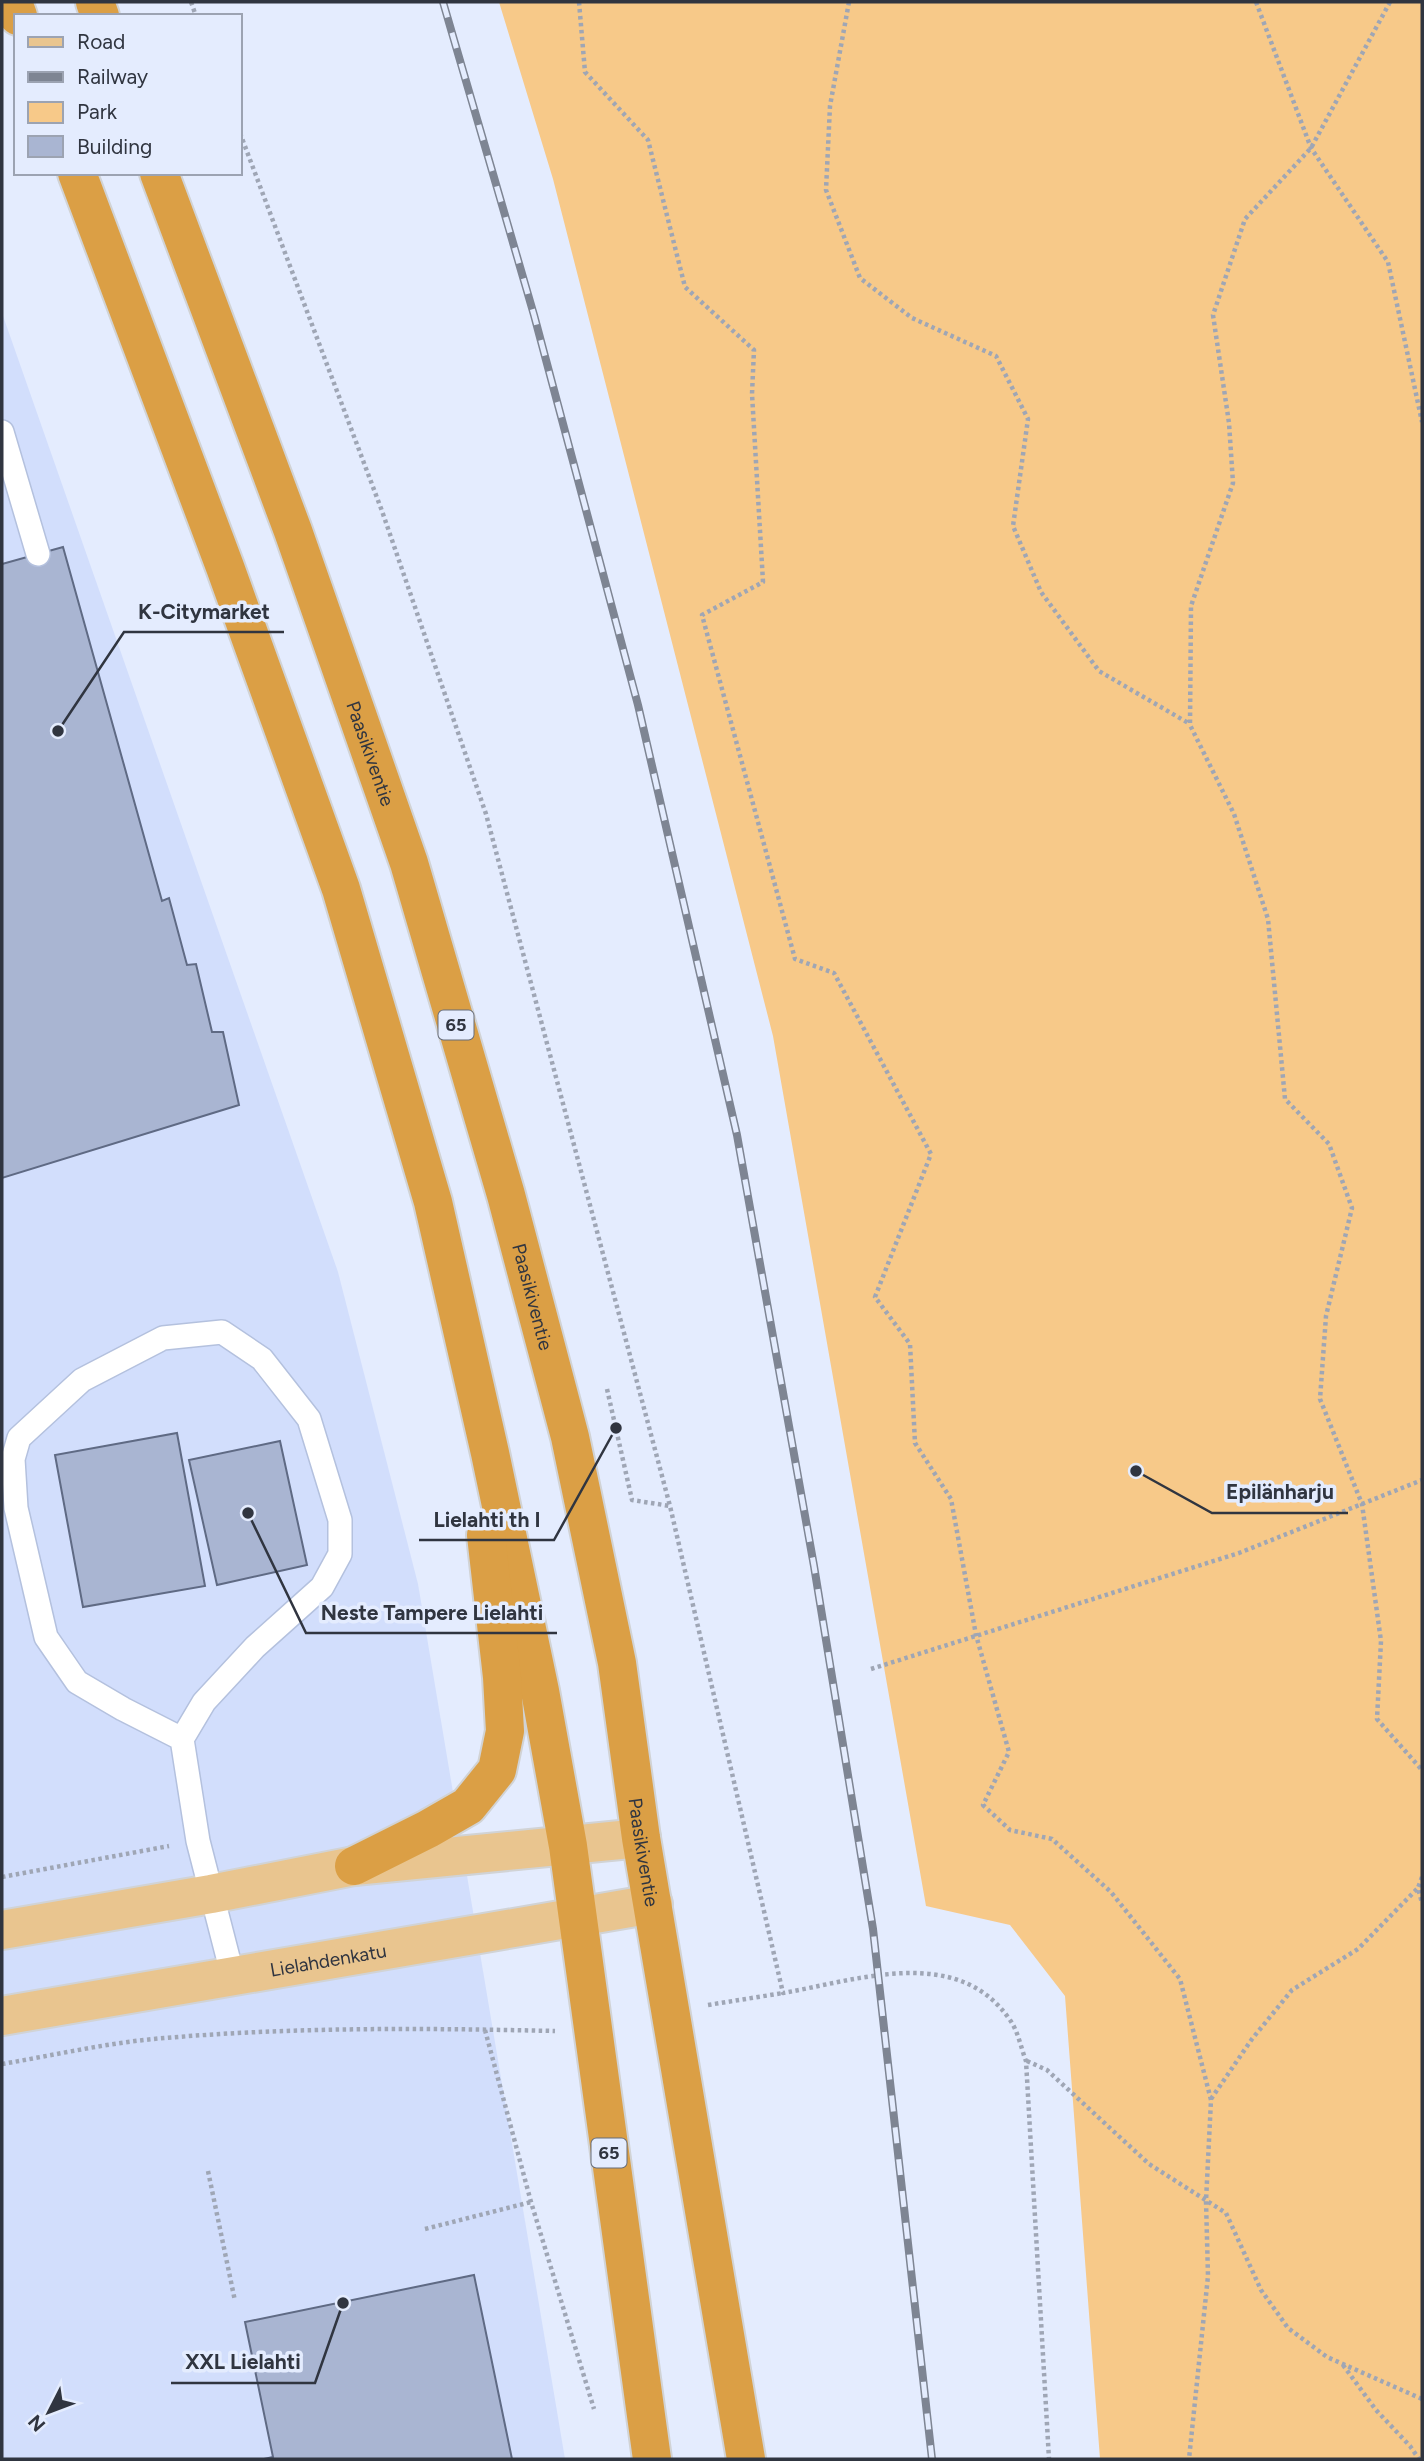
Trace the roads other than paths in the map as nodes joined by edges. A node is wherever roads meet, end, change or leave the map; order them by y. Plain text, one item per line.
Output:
1 (79, 175) edge
2 (160, 175) edge
3 (2, 432) edge
4 (38, 554) dead end
5 (490, 1453) junction
6 (182, 1739) junction
7 (641, 1838) junction
8 (568, 1846) junction
9 (354, 1866) junction
10 (211, 1894) junction
11 (653, 1905) junction
12 (576, 1918) junction
13 (2, 1930) edge
14 (233, 1977) junction
15 (2, 2016) edge
16 (652, 2459) edge
17 (746, 2459) edge

1 - 5 highway, 65
2 - 7 highway, Paasikiventie / 65
3 - 4 lane
5 - 8 highway, 65
5 - 9 highway
6 - 6 lane
6 - 10 lane
7 - 8 main road
7 - 11 highway, Paasikiventie / 65
8 - 9 main road
8 - 12 highway, 65
9 - 10 main road
10 - 13 main road
10 - 14 lane
11 - 12 main road, Lielahdenkatu
11 - 17 highway, Paasikiventie / 65
12 - 14 main road, Lielahdenkatu
12 - 16 highway, 65
14 - 15 main road, Lielahdenkatu

